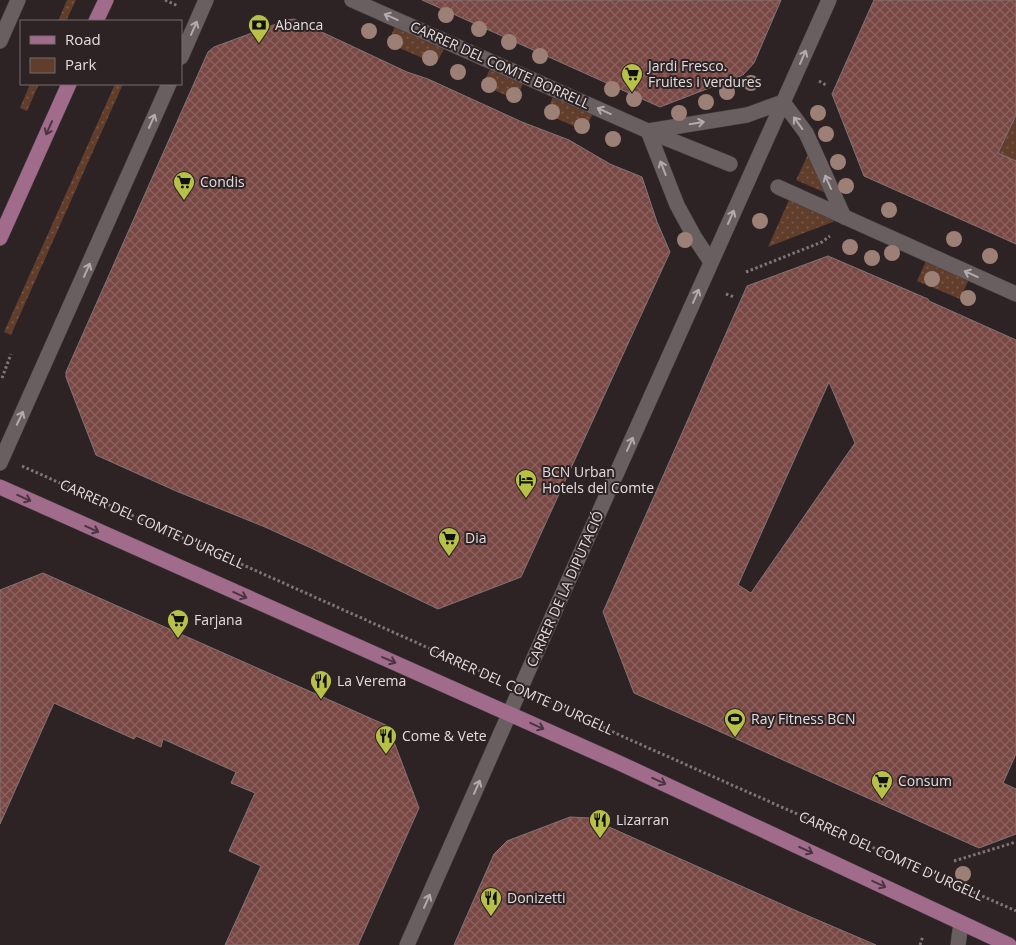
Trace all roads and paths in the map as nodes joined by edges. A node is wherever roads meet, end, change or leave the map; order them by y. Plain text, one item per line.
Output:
1 (18, 0) edge
2 (106, 0) edge
3 (206, 0) edge
4 (352, 0) edge
5 (829, 0) edge
6 (96, 20) edge
7 (0, 41) edge
8 (182, 54) edge
9 (819, 82) dead end
10 (69, 85) edge
11 (169, 85) edge
12 (826, 85) dead end
13 (783, 102) junction
14 (648, 131) junction
15 (730, 164) dead end
16 (778, 187) dead end
17 (848, 219) junction
18 (0, 238) edge
19 (711, 262) junction
20 (746, 272) dead end
21 (726, 294) dead end
22 (1016, 294) edge
23 (734, 297) dead end
24 (12, 354) dead end
25 (2, 378) dead end
26 (0, 463) edge
27 (27, 468) dead end
28 (0, 488) edge
29 (520, 689) junction
30 (510, 714) junction
31 (1016, 842) edge
32 (954, 861) dead end
33 (1016, 911) edge
34 (961, 923) junction
35 (923, 936) dead end
36 (407, 945) edge
37 (920, 945) edge
38 (958, 945) edge
39 (1009, 945) edge

1 - 7 street
2 - 6 main road
8 -> 3 street
14 -> 4 street, CARRER DEL COMTE BORRELL
13 -> 5 street, CARRER DE LA DIPUTACIÓ
9 - 12 path
10 -> 18 main road
26 -> 11 street
14 -> 13 street
17 -> 13 street
19 -> 13 street, CARRER DE LA DIPUTACIÓ
14 - 15 street, CARRER DEL COMTE BORRELL
19 -> 14 street
16 - 17 street
17 - 20 path
22 -> 17 street
29 -> 19 street, CARRER DE LA DIPUTACIÓ
21 - 23 path
24 - 25 path
27 - 29 path, CARRER DEL COMTE D'URGELL
28 -> 30 main road, CARRER DEL COMTE D'URGELL
29 - 30 street, CARRER DE LA DIPUTACIÓ
29 - 33 path, CARRER DEL COMTE D'URGELL
30 -> 34 main road, CARRER DEL COMTE D'URGELL
36 -> 30 street, CARRER DE LA DIPUTACIÓ
31 - 32 path
34 - 38 street
34 - 39 main road, CARRER DEL COMTE D'URGELL
35 - 37 path

